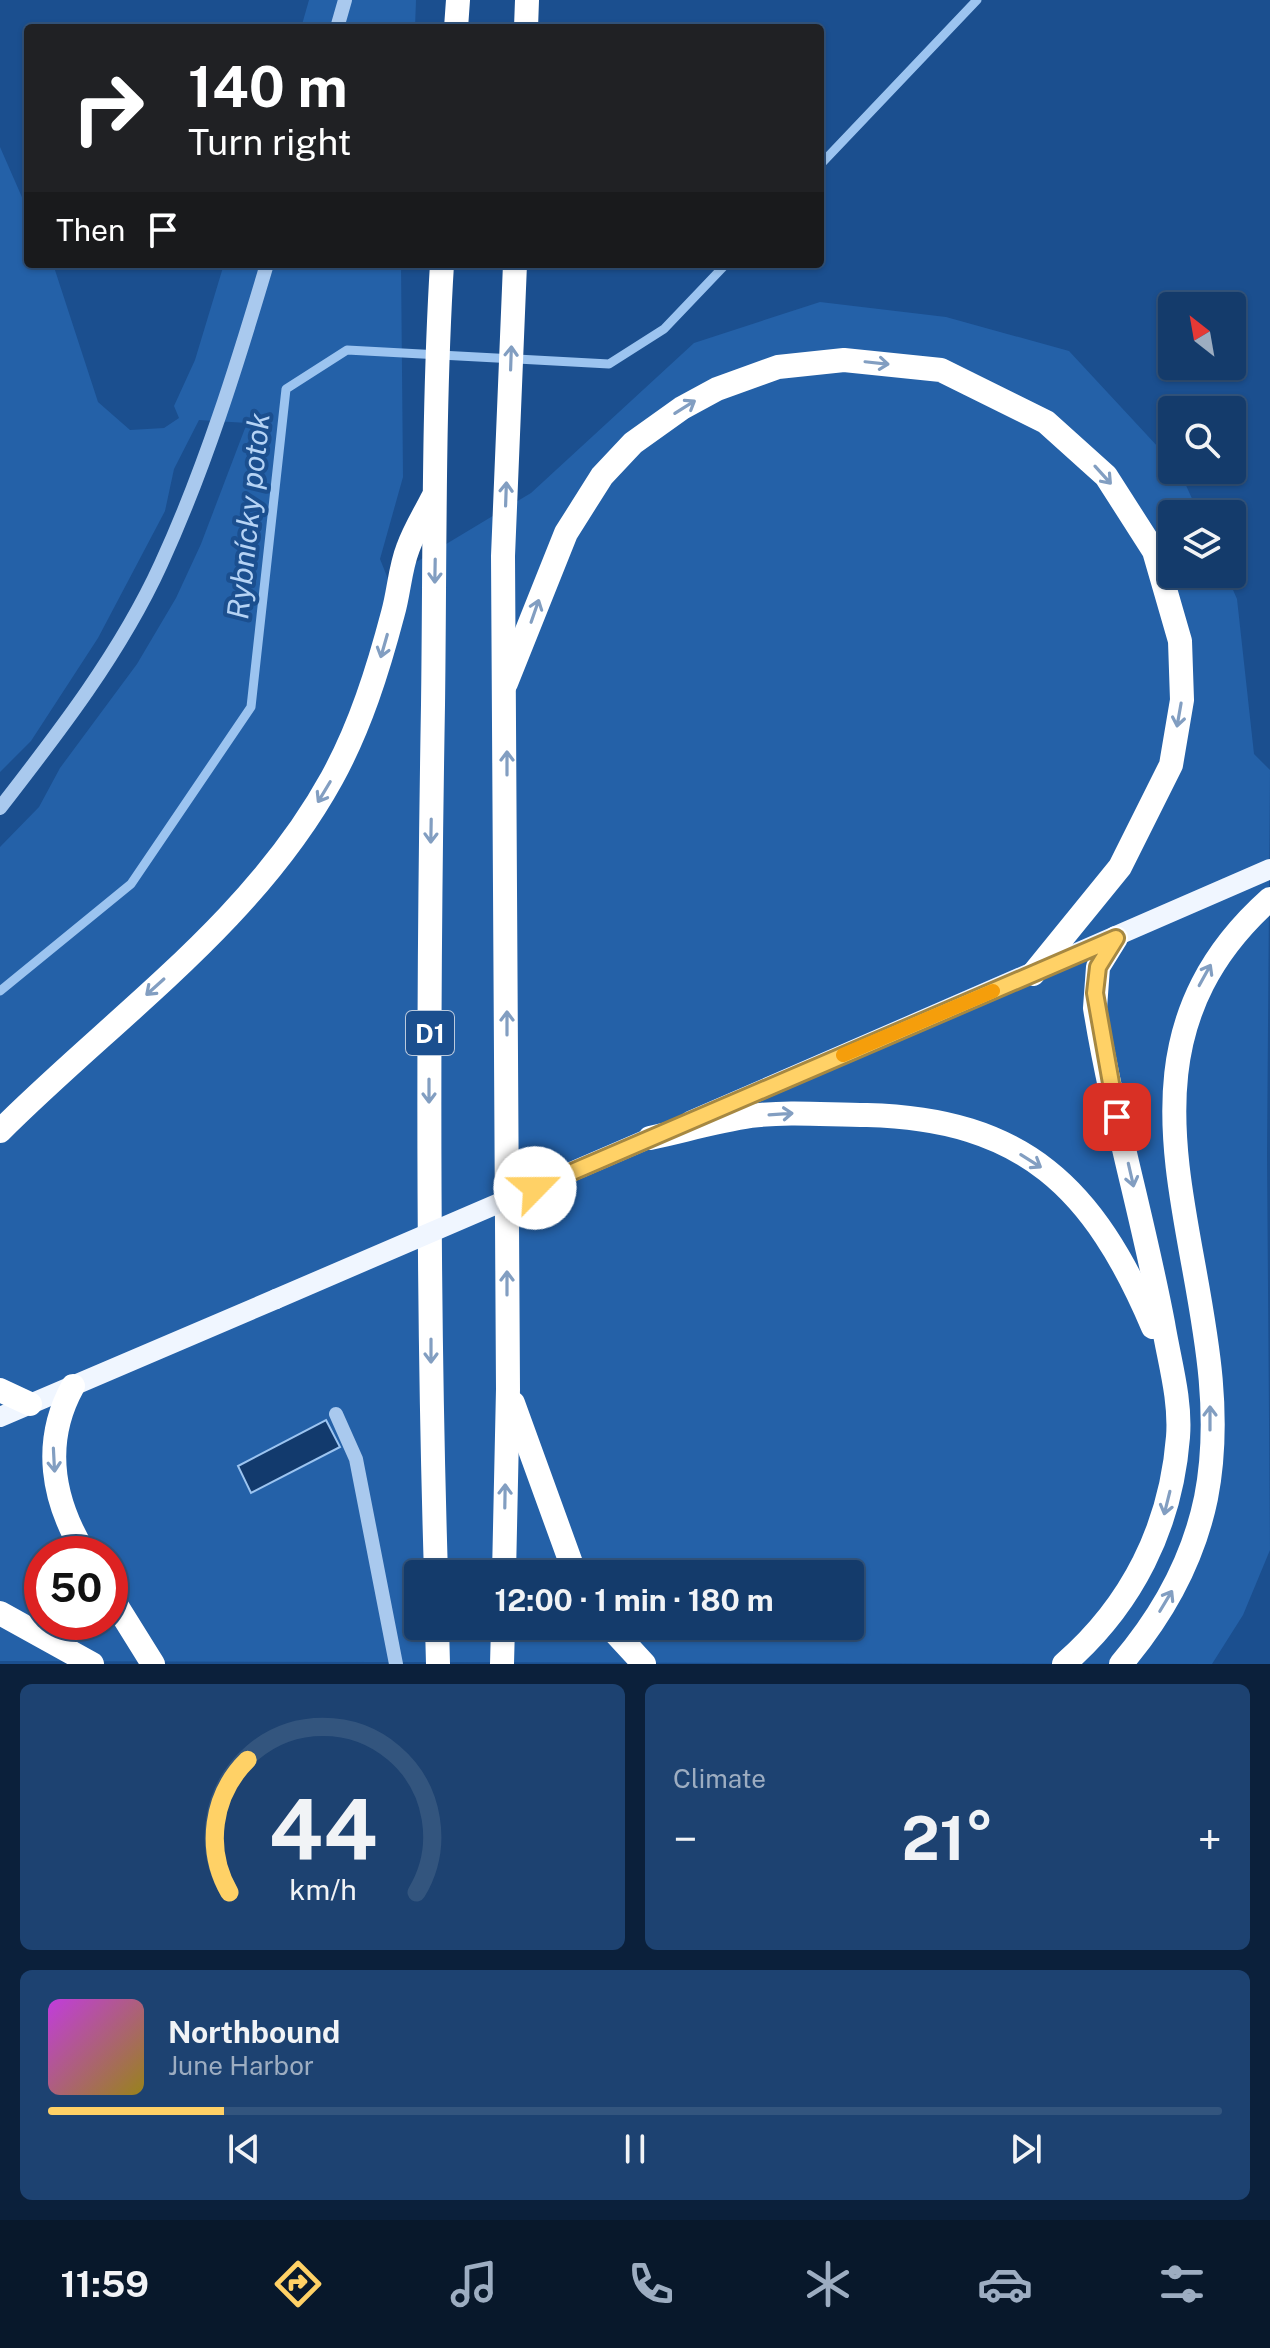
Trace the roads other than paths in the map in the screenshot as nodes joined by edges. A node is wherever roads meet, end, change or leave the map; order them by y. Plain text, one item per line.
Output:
1 (345, 0) edge
2 (458, 0) edge
3 (527, 0) edge
4 (338, 24) edge
5 (456, 24) edge
6 (526, 24) edge
7 (266, 268) edge
8 (442, 268) edge
9 (515, 268) edge
10 (435, 493) junction
11 (506, 683) junction
12 (0, 808) edge
13 (1270, 869) edge
14 (1270, 899) edge
15 (1116, 938) junction
16 (1033, 974) junction
17 (0, 1131) edge
18 (650, 1138) junction
19 (73, 1386) junction
20 (508, 1389) junction
21 (0, 1390) edge
22 (1177, 1398) junction
23 (30, 1404) junction
24 (336, 1414) dead end
25 (0, 1417) edge
26 (77, 1536) edge
27 (436, 1560) edge
28 (504, 1560) edge
29 (570, 1560) edge
30 (0, 1613) edge
31 (128, 1624) edge
32 (437, 1640) edge
33 (503, 1640) edge
34 (622, 1640) edge
35 (92, 1664) edge
36 (153, 1664) edge
37 (396, 1664) edge
38 (438, 1664) edge
39 (502, 1664) edge
40 (644, 1664) edge
41 (1064, 1664) edge
42 (1121, 1664) edge

1 - 4 lane
2 - 5 highway
3 - 6 highway
7 - 12 lane
8 - 10 highway, D1
11 -> 9 highway
10 -> 17 highway
10 -> 27 highway, D1
11 -> 16 highway
20 -> 11 highway
13 - 15 main road
42 -> 14 highway
15 - 16 main road
15 -> 22 highway
16 - 18 main road
18 - 19 main road, bridge
18 -> 22 highway
19 - 23 main road
19 -> 26 highway
28 -> 20 highway
20 - 29 highway
21 - 23 highway
22 -> 41 highway
23 - 25 main road
24 - 37 lane
30 - 35 highway
31 - 36 highway
32 - 38 highway
33 - 39 highway
34 - 40 highway

